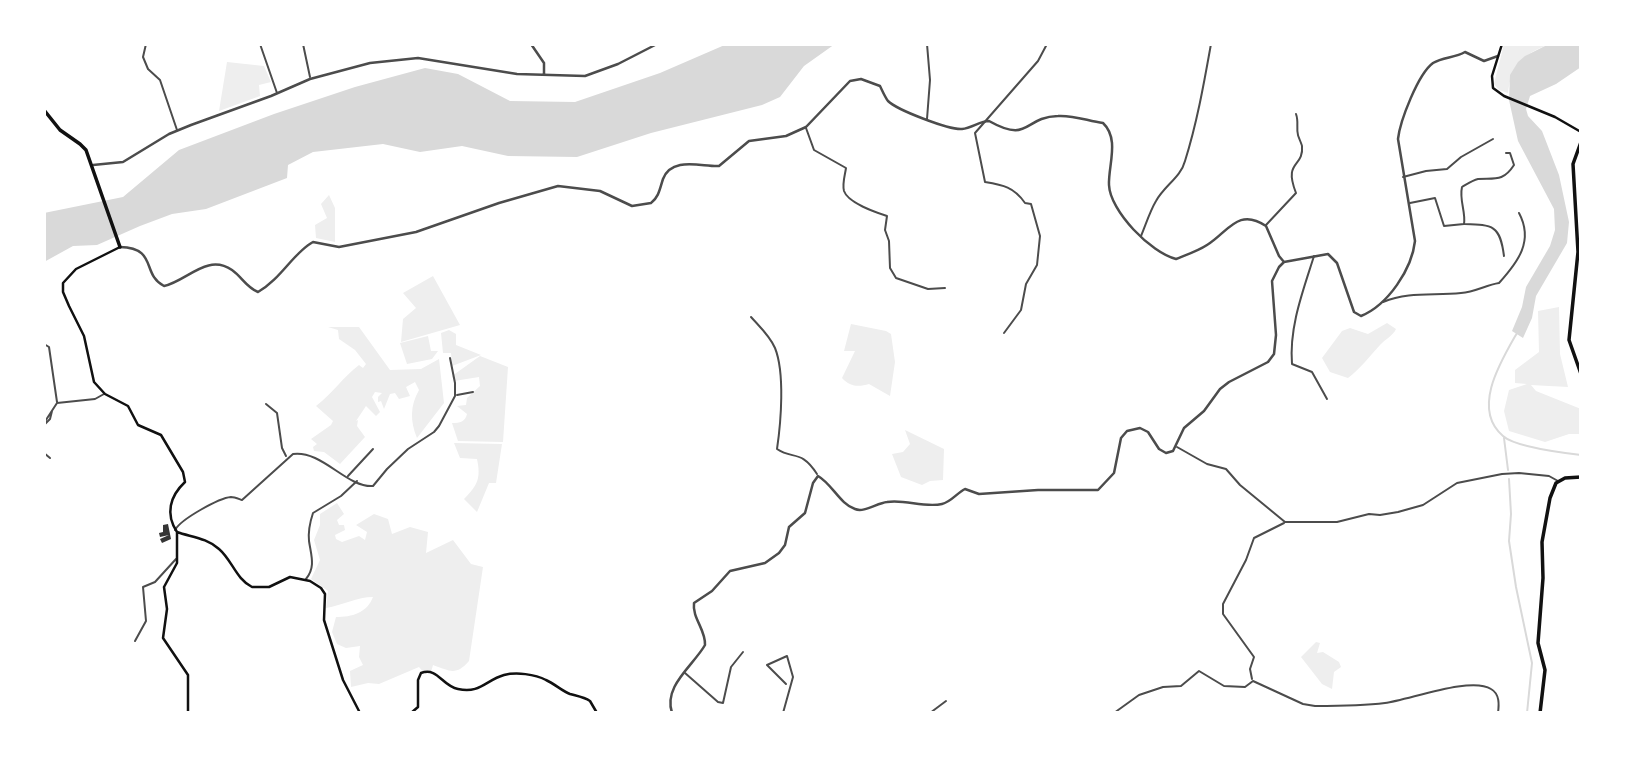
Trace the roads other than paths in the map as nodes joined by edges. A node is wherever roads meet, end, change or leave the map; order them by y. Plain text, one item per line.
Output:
1 (146, 44) edge
2 (260, 44) edge
3 (303, 44) edge
4 (531, 44) edge
5 (657, 44) edge
6 (927, 44) edge
7 (1047, 44) edge
8 (1212, 44) edge
9 (1502, 44) edge
10 (1498, 56) junction
11 (544, 75) junction
12 (310, 79) junction
13 (277, 93) junction
14 (44, 110) edge
15 (1296, 114) dead end
16 (927, 120) junction
17 (986, 121) junction
18 (806, 127) junction
19 (177, 131) junction
20 (1581, 132) edge
21 (1493, 139) dead end
22 (1581, 142) edge
23 (1506, 153) dead end
24 (93, 165) junction
25 (1403, 177) junction
26 (1408, 203) junction
27 (1519, 213) dead end
28 (1464, 224) junction
29 (1266, 226) junction
30 (1141, 236) junction
31 (119, 245) junction
32 (1315, 255) junction
33 (1504, 256) dead end
34 (1284, 262) junction
35 (946, 288) dead end
36 (1379, 303) junction
37 (751, 317) dead end
38 (1004, 333) dead end
39 (44, 344) edge
40 (450, 358) dead end
41 (1581, 373) edge
42 (472, 391) dead end
43 (105, 394) junction
44 (455, 396) junction
45 (1327, 399) dead end
46 (57, 403) junction
47 (266, 404) dead end
48 (44, 424) edge
49 (1176, 446) junction
50 (373, 449) dead end
51 (44, 453) edge
52 (287, 457) junction
53 (50, 458) dead end
54 (818, 476) junction
55 (348, 477) junction
56 (1581, 477) edge
57 (357, 481) junction
58 (1559, 481) junction
59 (1285, 522) junction
60 (176, 531) junction
61 (178, 557) junction
62 (306, 580) junction
63 (135, 641) dead end
64 (743, 652) dead end
65 (684, 672) junction
66 (1253, 681) junction
67 (786, 684) dead end
68 (946, 701) dead end
69 (188, 713) edge
70 (360, 713) edge
71 (411, 713) edge
72 (597, 713) edge
73 (672, 713) edge
74 (783, 713) edge
75 (930, 713) edge
76 (1114, 713) edge
77 (1498, 713) edge
78 (1540, 713) edge

1 - 19 street
2 - 13 street
3 - 12 street
4 - 11 street
5 - 11 street
6 - 16 street
7 - 17 street
8 - 30 street
9 - 10 main road
10 - 20 main road
10 - 25 street
11 - 12 street
12 - 13 street
13 - 19 street
14 - 24 main road
15 - 29 street
16 - 17 street
16 - 18 street
17 - 30 street
17 - 38 street
18 - 31 street
18 - 35 street
19 - 24 street
21 - 25 street
22 - 41 main road
23 - 28 street
24 - 31 main road
25 - 26 street
26 - 28 street
26 - 36 street
27 - 36 street
28 - 33 street
29 - 30 street
29 - 34 street
31 - 43 main road
32 - 34 street
32 - 36 street
32 - 45 street
34 - 49 street
37 - 54 street
39 - 46 street
40 - 44 street
42 - 44 street
43 - 46 street
43 - 60 main road
44 - 57 street
46 - 48 street
47 - 52 street
49 - 54 street
49 - 59 street
50 - 55 street
51 - 53 street
52 - 55 street
52 - 60 street
54 - 65 street
55 - 57 street
56 - 58 main road
57 - 62 street
58 - 59 street
58 - 78 main road
59 - 66 street
60 - 61 main road
60 - 62 main road
61 - 63 street
61 - 69 main road
62 - 70 main road
64 - 65 street
65 - 73 street
66 - 76 street
66 - 77 street
67 - 74 street
68 - 75 street
71 - 72 main road

